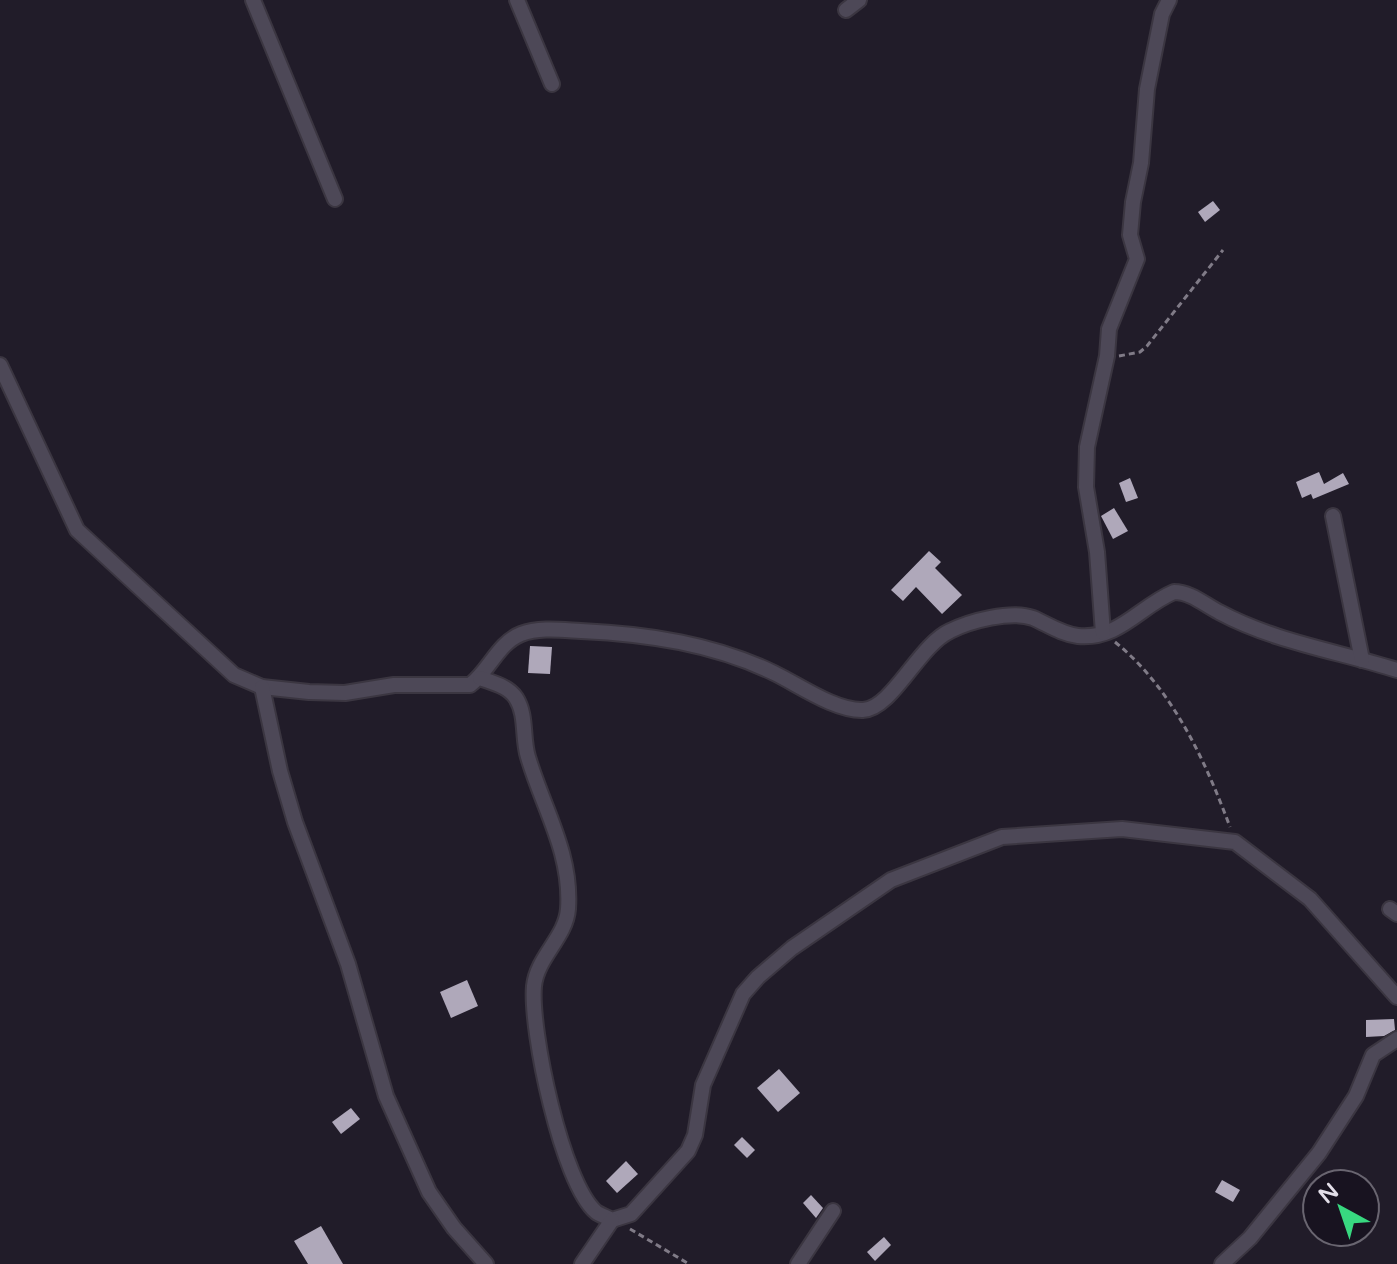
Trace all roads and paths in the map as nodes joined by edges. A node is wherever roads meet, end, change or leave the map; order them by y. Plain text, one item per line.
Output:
1 (253, 0) edge
2 (517, 0) edge
3 (859, 0) edge
4 (1169, 0) edge
5 (846, 10) dead end
6 (552, 84) dead end
7 (335, 199) dead end
8 (1223, 250) dead end
9 (1107, 356) junction
10 (0, 365) edge
11 (1333, 516) dead end
12 (1103, 633) junction
13 (1362, 660) junction
14 (1397, 670) edge
15 (480, 678) junction
16 (262, 687) junction
17 (1235, 842) junction
18 (1397, 997) edge
19 (1397, 1039) edge
20 (833, 1211) dead end
21 (612, 1220) junction
22 (486, 1264) edge
23 (582, 1264) edge
24 (689, 1264) edge
25 (798, 1264) edge
26 (1222, 1264) edge

1 - 7 street
2 - 6 street
3 - 5 street
4 - 9 street
8 - 9 path
9 - 12 street
10 - 16 street
11 - 13 street
12 - 13 street
12 - 15 street
12 - 17 path
13 - 14 street
15 - 16 street
15 - 21 street
16 - 22 street
17 - 18 street
17 - 21 street
19 - 26 street
20 - 25 street
21 - 23 street
21 - 24 path

